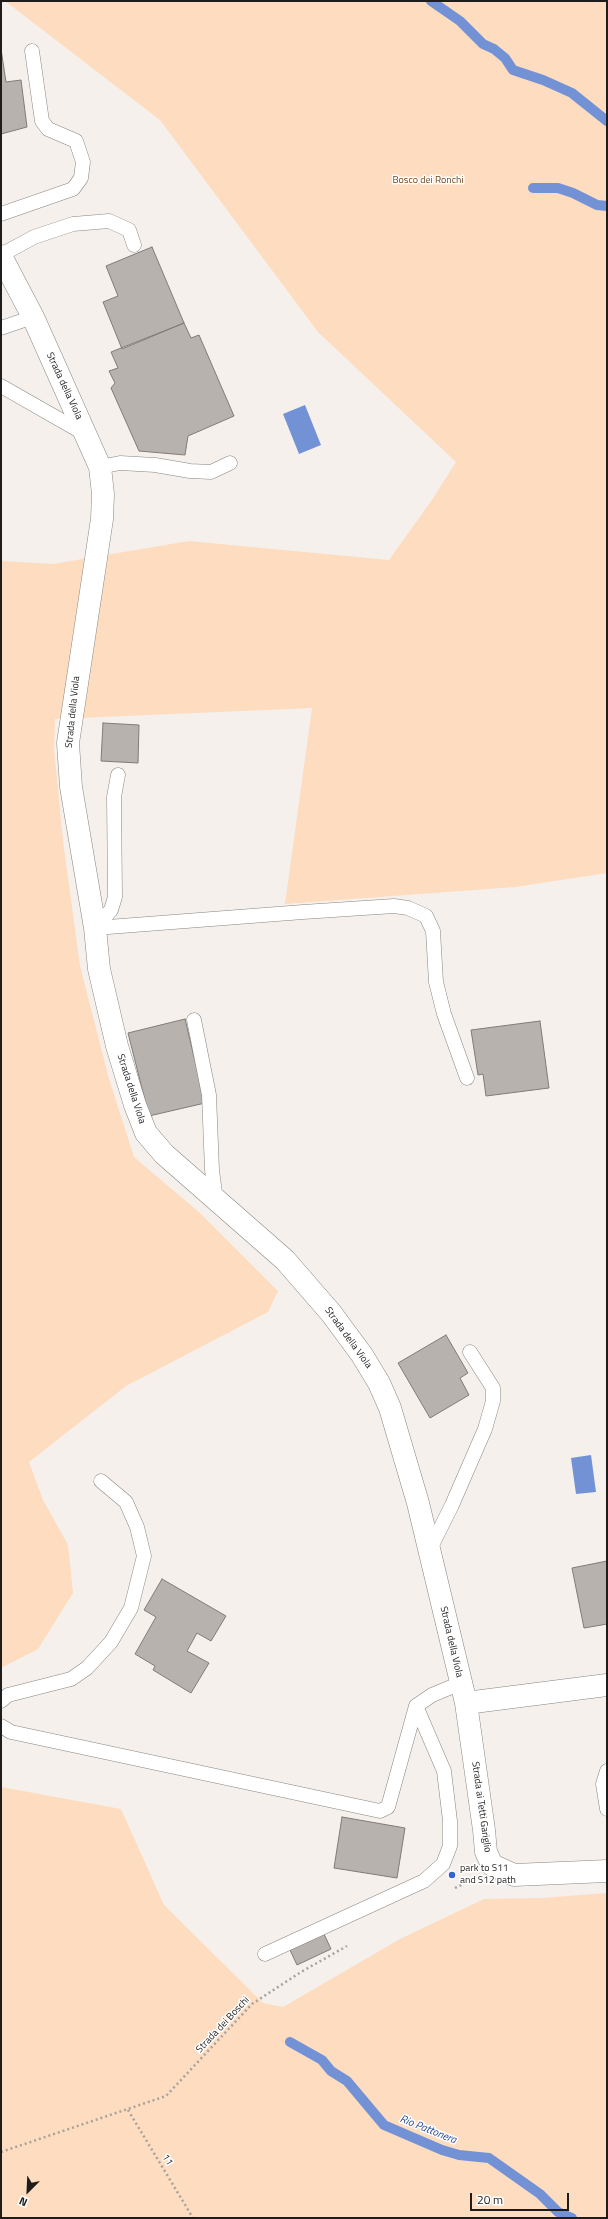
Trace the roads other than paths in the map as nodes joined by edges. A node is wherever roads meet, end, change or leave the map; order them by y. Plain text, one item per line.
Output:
1 (32, 51) dead end
2 (1, 214) edge
3 (134, 245) dead end
4 (1, 255) edge
5 (33, 318) junction
6 (1, 328) edge
7 (1, 386) edge
8 (87, 435) junction
9 (230, 463) dead end
10 (100, 467) junction
11 (118, 775) dead end
12 (95, 928) junction
13 (194, 1020) dead end
14 (467, 1078) dead end
15 (216, 1201) junction
16 (470, 1352) dead end
17 (101, 1481) dead end
18 (429, 1550) junction
19 (607, 1685) edge
20 (463, 1693) junction
21 (1, 1700) edge
22 (416, 1706) junction
23 (1, 1726) edge
24 (607, 1771) edge
25 (607, 1809) edge
26 (607, 1871) edge
27 (265, 1954) dead end

1 - 2 lane
3 - 4 lane
4 - 5 street, Strada della Viola
5 - 6 lane
5 - 8 street, Strada della Viola
7 - 8 lane
8 - 10 street, Strada della Viola
9 - 10 lane
10 - 12 street, Strada della Viola
11 - 12 lane
12 - 14 lane
12 - 15 street, Strada della Viola
13 - 15 lane
15 - 18 street, Strada della Viola
16 - 18 lane
17 - 21 lane
18 - 20 street, Strada della Viola
19 - 20 street
20 - 22 lane
20 - 26 street, Strada ai Tetti Gariglio
22 - 23 lane
22 - 27 lane
24 - 25 lane

